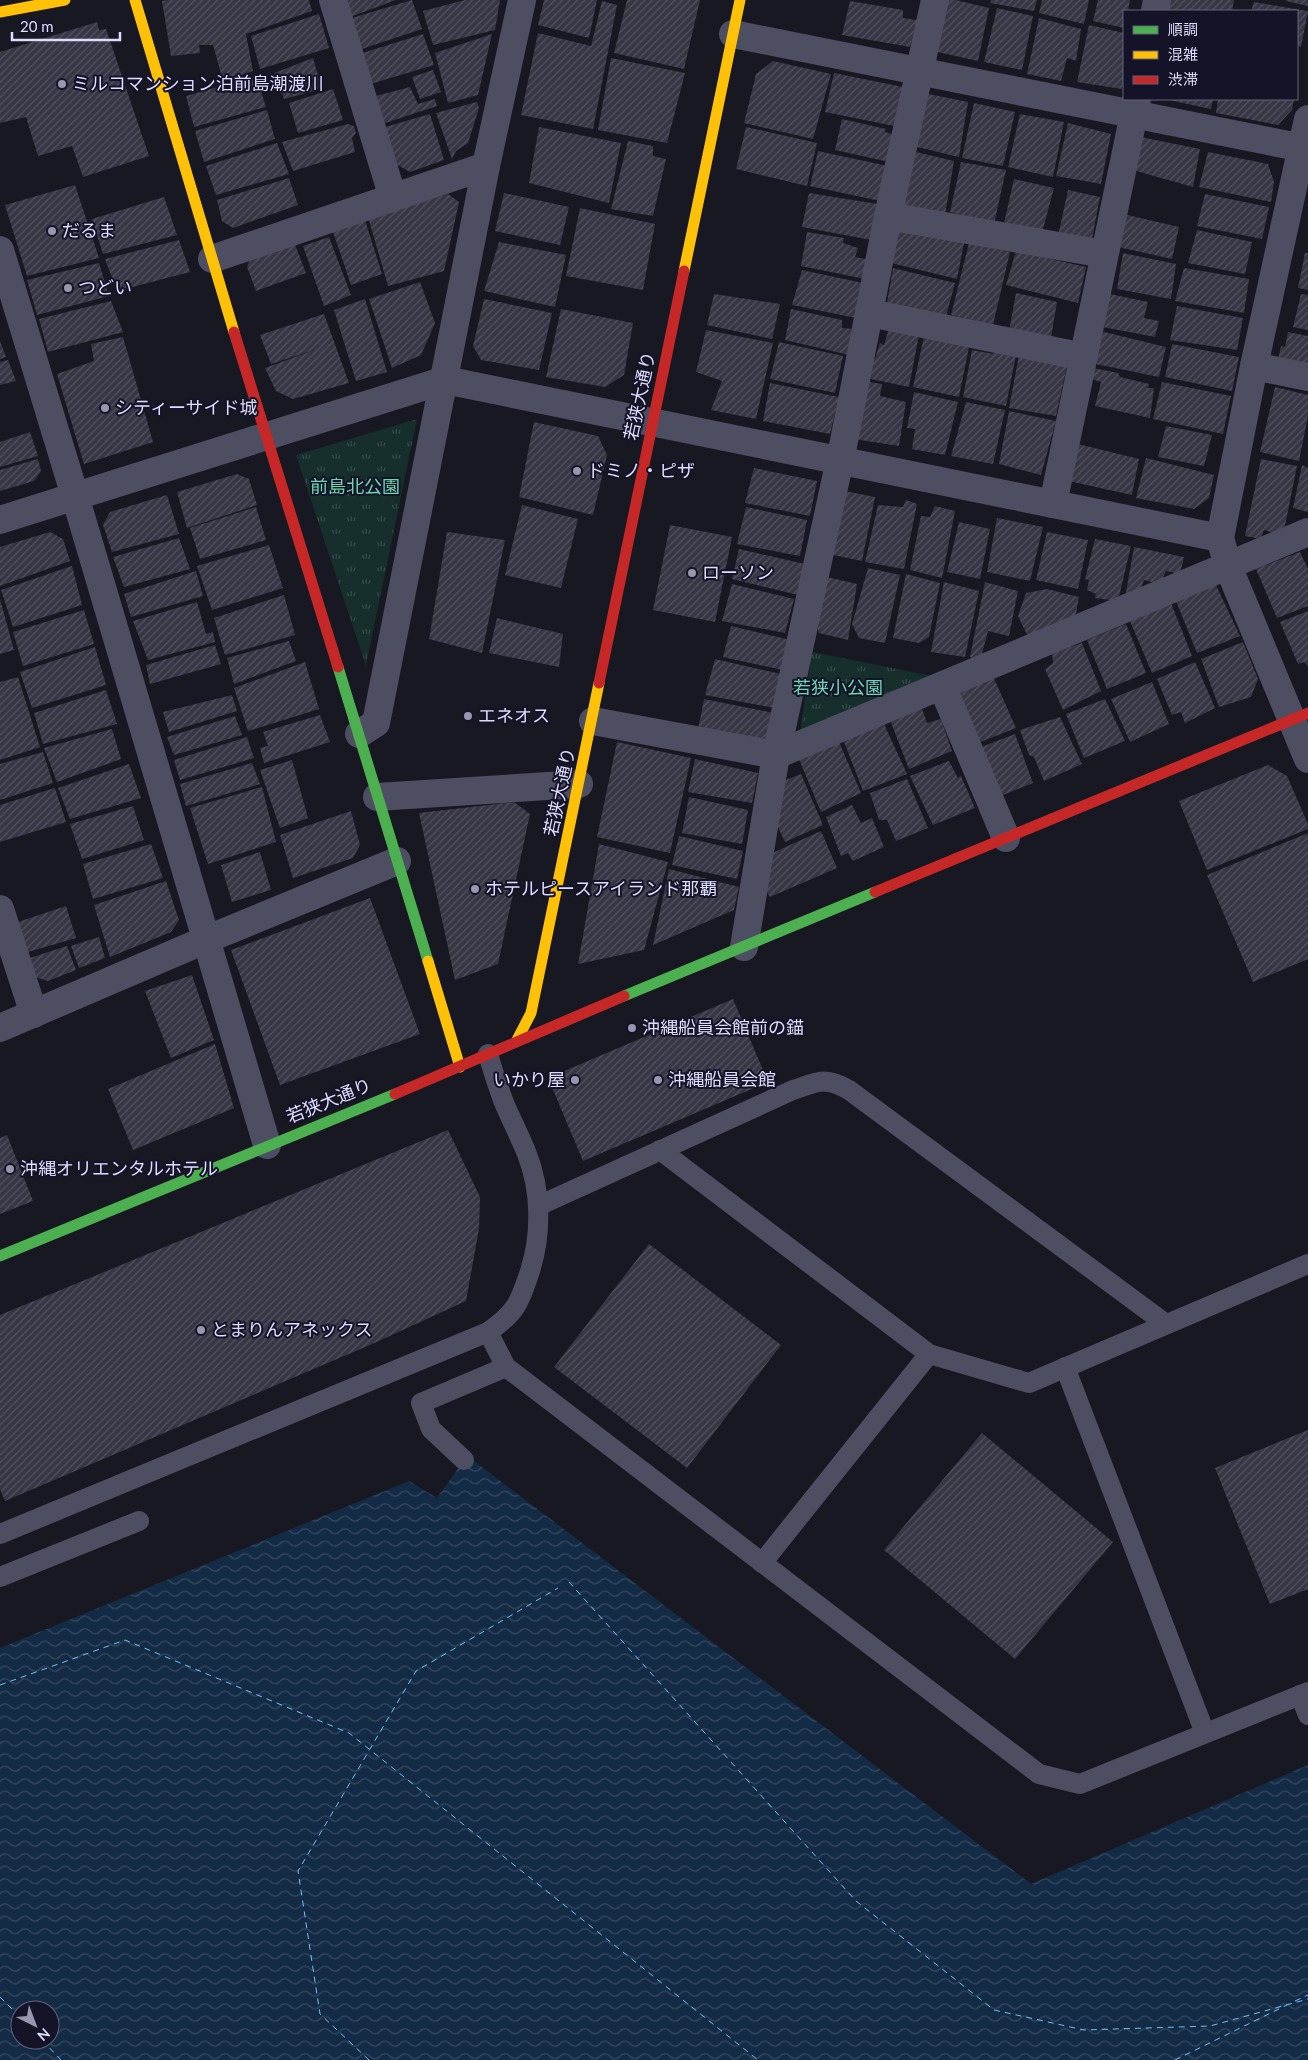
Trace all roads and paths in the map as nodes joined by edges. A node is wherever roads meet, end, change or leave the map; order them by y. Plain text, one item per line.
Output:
1 (65, 0) edge
2 (135, 0) edge
3 (333, 0) edge
4 (522, 0) edge
5 (740, 0) edge
6 (935, 0) edge
7 (0, 12) edge
8 (732, 34) junction
9 (919, 71) junction
10 (1135, 106) edge
11 (1308, 119) edge
12 (1305, 148) edge
13 (486, 166) junction
14 (393, 198) junction
15 (888, 216) junction
16 (0, 250) edge
17 (1104, 254) junction
18 (212, 259) junction
19 (870, 313) junction
20 (1084, 357) junction
21 (1254, 366) junction
22 (1308, 377) edge
23 (445, 380) junction
24 (652, 422) junction
25 (266, 436) junction
26 (840, 460) junction
27 (75, 496) junction
28 (1053, 504) junction
29 (0, 520) edge
30 (1308, 532) edge
31 (1220, 538) junction
32 (1228, 566) junction
33 (942, 686) junction
34 (1300, 716) edge
35 (593, 720) junction
36 (359, 734) junction
37 (776, 755) junction
38 (1308, 759) edge
39 (579, 784) junction
40 (377, 797) junction
41 (1006, 838) junction
42 (397, 861) junction
43 (0, 909) edge
44 (206, 940) junction
45 (744, 946) junction
46 (34, 1014) junction
47 (0, 1028) edge
48 (517, 1040) junction
49 (488, 1054) junction
50 (460, 1067) junction
51 (267, 1145) junction
52 (660, 1150) junction
53 (538, 1206) junction
54 (0, 1256) edge
55 (1308, 1264) edge
56 (1166, 1324) junction
57 (488, 1332) junction
58 (928, 1354) junction
59 (506, 1367) junction
60 (1066, 1368) junction
61 (464, 1460) dead end
62 (139, 1521) dead end
63 (0, 1534) edge
64 (762, 1563) junction
65 (0, 1577) edge
66 (1304, 1694) edge
67 (1308, 1715) edge
68 (1205, 1733) junction

1 - 7 street
2 - 18 street
3 - 14 street
4 - 13 street
5 - 8 street, 若狭大通り
6 - 9 street
8 - 9 street
8 - 24 street, 若狭大通り
9 - 10 street
9 - 15 street
10 - 12 street
10 - 17 street
11 - 12 street
12 - 21 street
13 - 14 street
13 - 23 street
14 - 18 street
15 - 17 street
15 - 19 street
16 - 27 street
17 - 20 street
18 - 25 street
19 - 20 street
19 - 26 street
20 - 28 street
21 - 22 street
21 - 31 street
23 - 24 street
23 - 25 street
23 - 36 street
24 - 26 street
24 - 35 street, 若狭大通り
25 - 27 street
25 - 36 street
26 - 28 street
26 - 37 street
27 - 29 street
27 - 44 street
28 - 31 street
30 - 32 street
31 - 32 street
32 - 33 street
32 - 34 street
33 - 37 street
33 - 41 street
34 - 38 street
34 - 41 street
35 - 37 street
35 - 39 street, 若狭大通り
36 - 40 street
37 - 45 street
39 - 40 street
39 - 48 street, 若狭大通り
40 - 42 street
41 - 45 street
42 - 44 street
42 - 50 street
43 - 46 street
44 - 46 street
44 - 51 street
45 - 48 street
46 - 47 street
48 - 49 street, 若狭大通り
49 - 50 street, 若狭大通り
49 - 53 lane
50 - 51 street, 若狭大通り
51 - 54 street, 若狭大通り
52 - 53 lane
52 - 56 lane
52 - 58 lane
53 - 57 lane
55 - 56 lane
56 - 60 lane
57 - 59 lane
57 - 63 lane
58 - 60 lane
58 - 64 lane
59 - 61 lane
59 - 64 lane
60 - 68 lane
62 - 65 lane
64 - 68 lane
66 - 67 lane
66 - 68 lane

